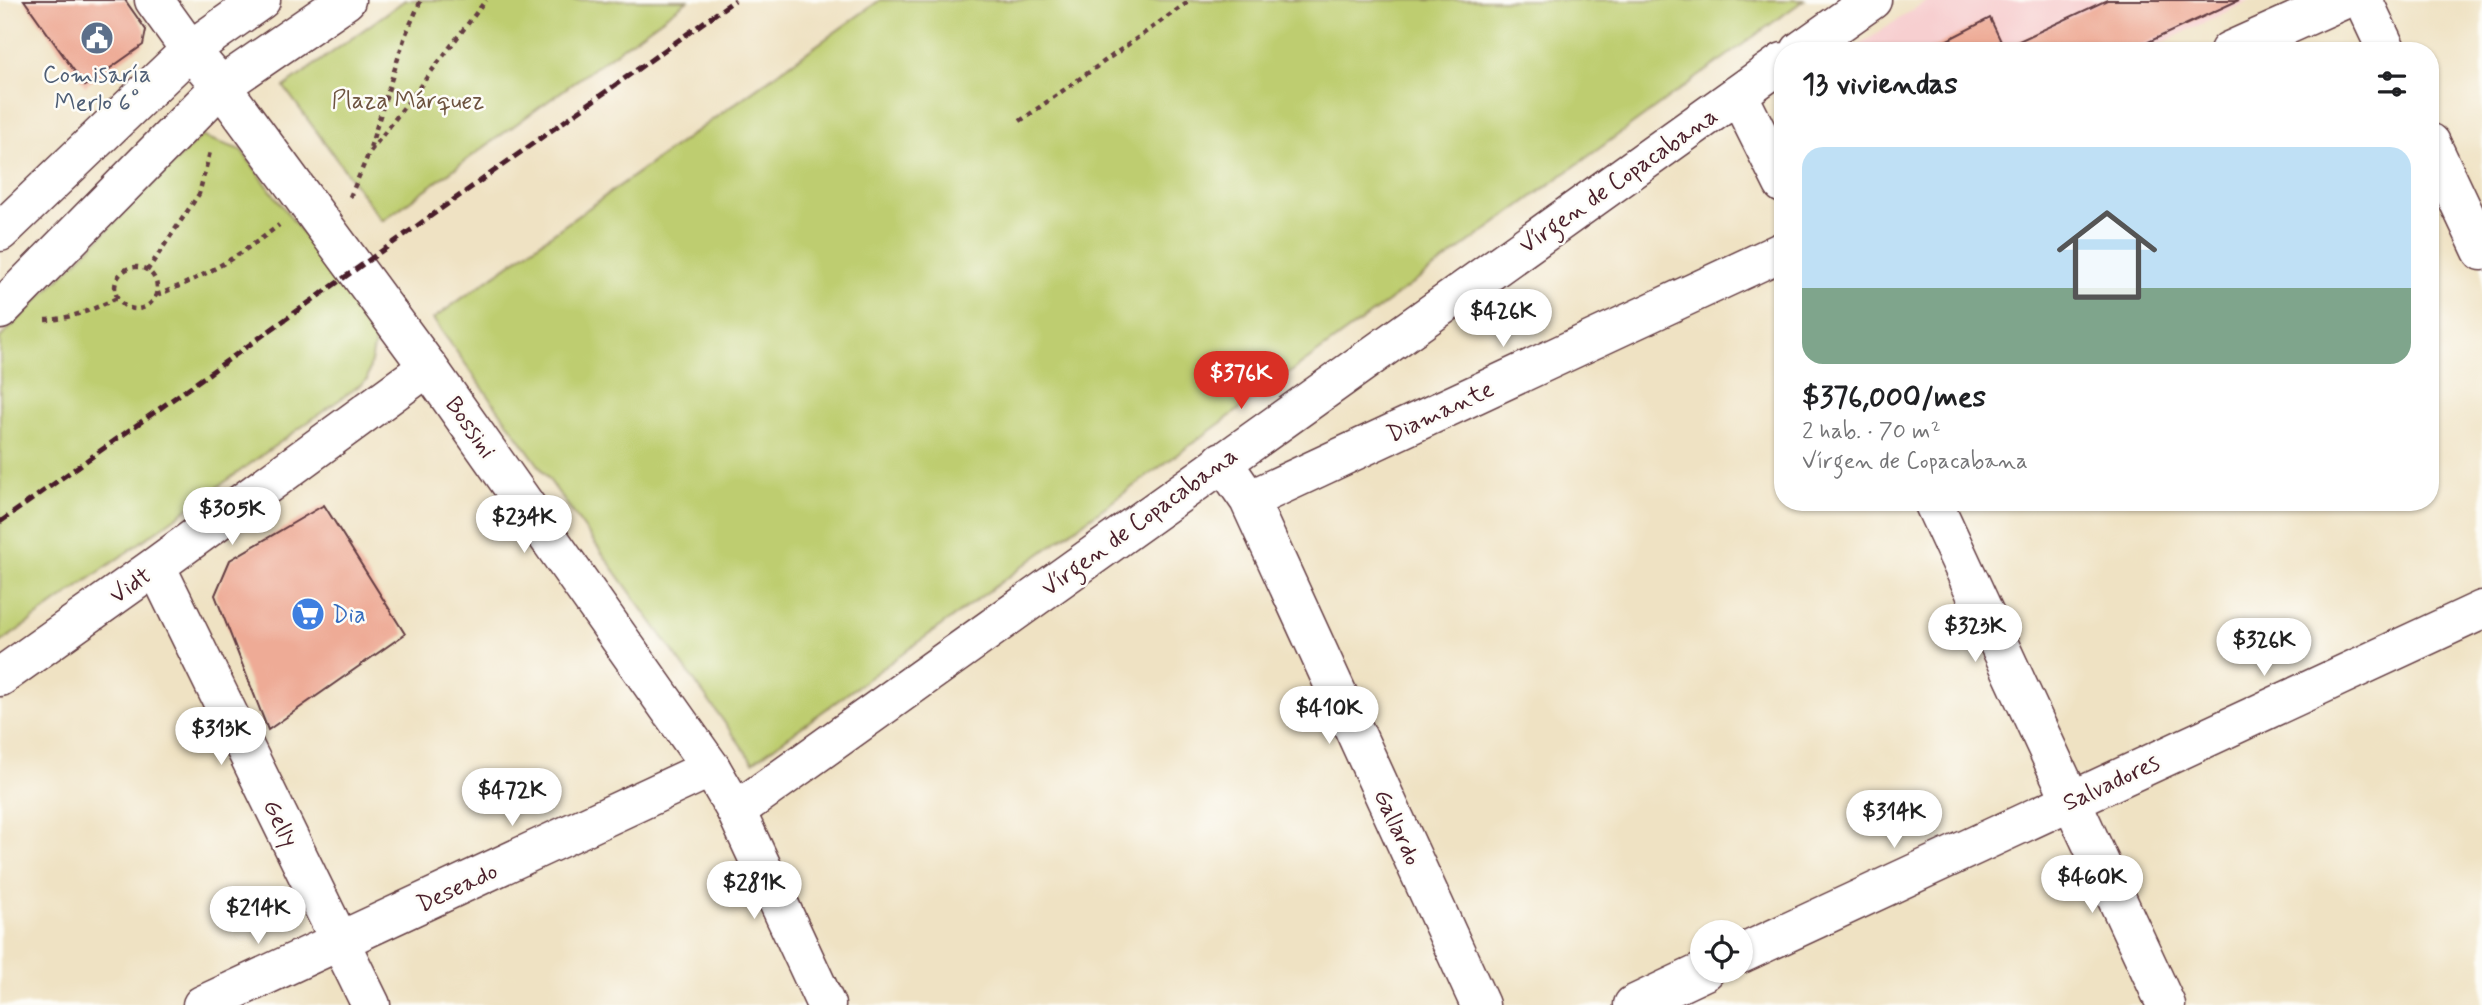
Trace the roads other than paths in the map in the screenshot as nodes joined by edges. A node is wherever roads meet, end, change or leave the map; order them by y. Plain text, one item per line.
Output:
1 (154, 0) edge
2 (261, 0) edge
3 (346, 0) edge
4 (1872, 0) edge
5 (2343, 0) edge
6 (2363, 0) edge
7 (1813, 42) edge
8 (2249, 42) edge
9 (2383, 42) edge
10 (190, 50) junction
11 (1774, 68) edge
12 (1738, 94) junction
13 (214, 95) junction
14 (2439, 160) edge
15 (1774, 166) edge
16 (0, 232) edge
17 (2482, 251) edge
18 (1774, 255) edge
19 (0, 310) edge
20 (428, 367) junction
21 (1222, 461) junction
22 (1249, 500) junction
23 (1937, 511) edge
24 (156, 566) junction
25 (2482, 610) edge
26 (0, 677) edge
27 (711, 768) junction
28 (2071, 800) junction
29 (736, 811) junction
30 (339, 942) junction
31 (1753, 948) edge
32 (1690, 978) edge
33 (202, 1005) edge
34 (371, 1005) edge
35 (825, 1005) edge
36 (1480, 1005) edge
37 (1633, 1005) edge
38 (2166, 1005) edge

1 - 10 street, Bossini
2 - 10 street
3 - 13 street
4 - 7 street
5 - 8 street
6 - 9 street
10 - 13 street, Bossini
10 - 16 street
11 - 12 street, Vírgen de Copacabana
12 - 15 street
12 - 21 street, Vírgen de Copacabana
13 - 19 street
13 - 20 street, Bossini
14 - 17 street
18 - 22 street, Diamante
20 - 24 street, Vidt
20 - 27 street, Bossini
21 - 22 street, Gallardo
21 - 29 street, Vírgen de Copacabana
22 - 36 street, Gallardo
23 - 28 street
24 - 26 street, Vidt
24 - 30 street, Gelly
25 - 28 street, Salvadores
27 - 29 street, Bossini
27 - 30 street, Deseado
28 - 31 street, Salvadores
28 - 38 street
29 - 35 street, Bossini
30 - 33 street, Deseado
30 - 34 street, Gelly
32 - 37 street

